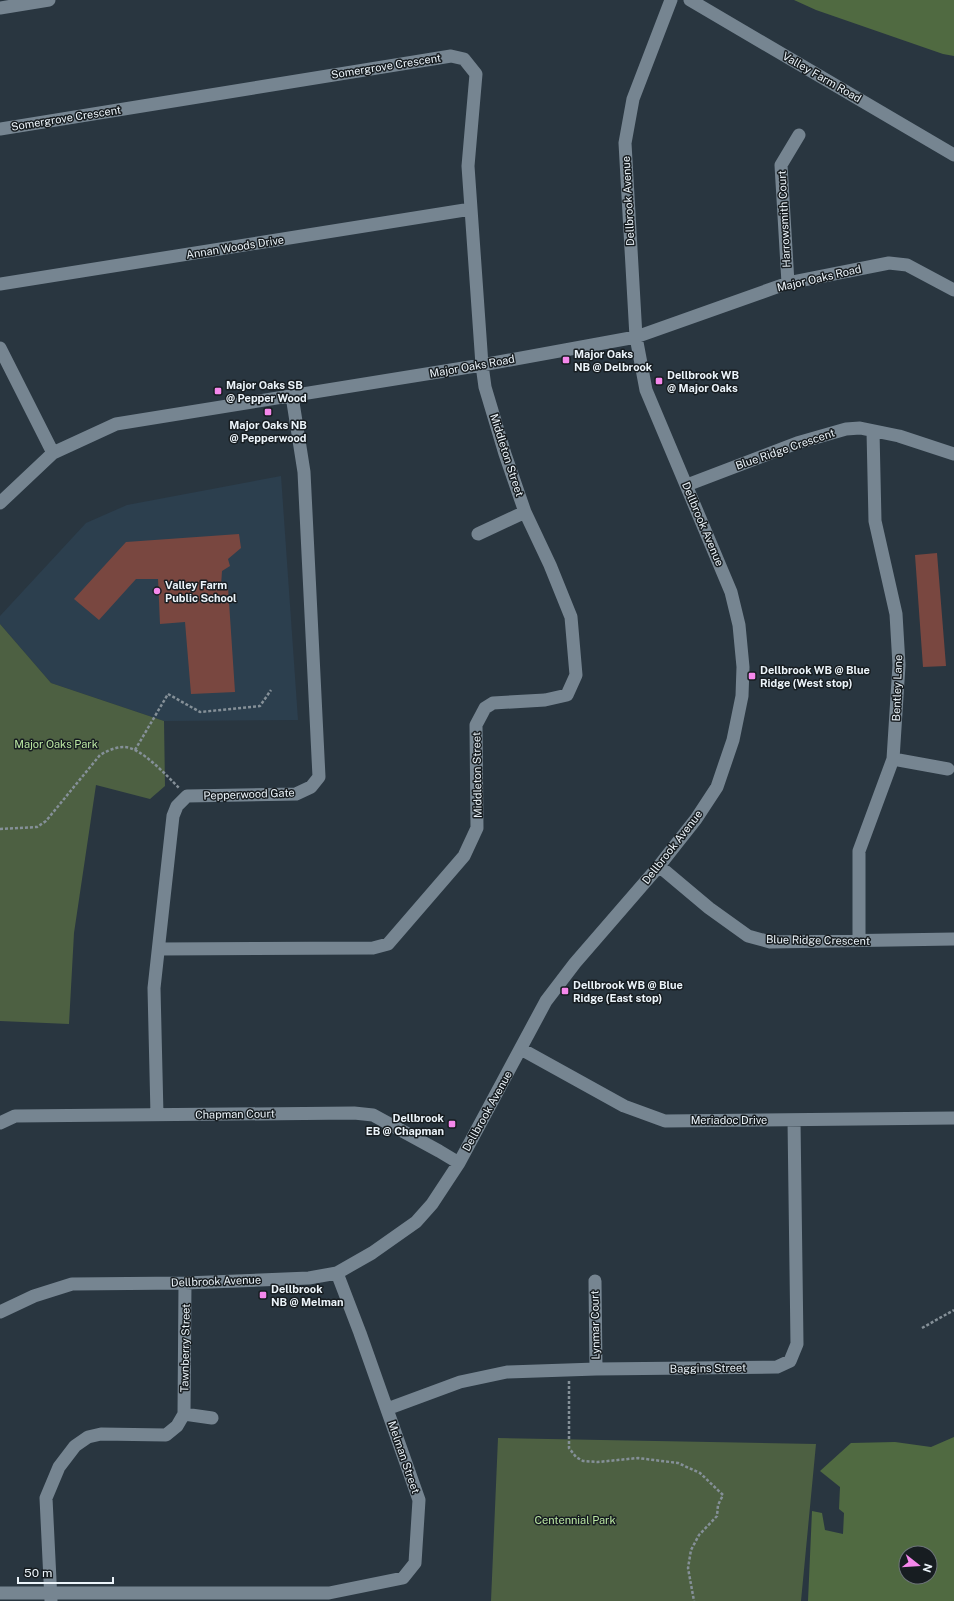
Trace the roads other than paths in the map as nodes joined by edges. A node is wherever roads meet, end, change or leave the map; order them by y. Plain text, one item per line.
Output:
1 (49, 0) edge
2 (671, 0) edge
3 (690, 0) edge
4 (0, 8) edge
5 (0, 129) edge
6 (799, 135) dead end
7 (954, 155) edge
8 (471, 209) junction
9 (788, 283) junction
10 (0, 284) edge
11 (954, 290) edge
12 (636, 337) junction
13 (0, 348) edge
14 (482, 365) junction
15 (292, 396) junction
16 (872, 431) junction
17 (53, 453) junction
18 (954, 454) edge
19 (687, 485) junction
20 (0, 503) edge
21 (525, 512) junction
22 (478, 534) dead end
23 (893, 759) junction
24 (948, 769) dead end
25 (659, 866) junction
26 (954, 939) edge
27 (859, 940) junction
28 (159, 949) junction
29 (521, 1049) junction
30 (156, 1115) junction
31 (954, 1118) edge
32 (794, 1120) junction
33 (0, 1123) edge
34 (459, 1163) junction
35 (337, 1273) junction
36 (595, 1281) dead end
37 (185, 1283) junction
38 (0, 1312) edge
39 (596, 1369) junction
40 (387, 1408) junction
41 (184, 1414) junction
42 (212, 1418) dead end
43 (0, 1593) edge
44 (51, 1597) edge

1 - 4 street
2 - 12 street, Dellbrook Avenue
3 - 7 street, Valley Farm Road
5 - 8 street, Somergrove Crescent
6 - 9 street, Harrowsmith Court
8 - 10 street, Annan Woods Drive
8 - 14 street, Somergrove Crescent
9 - 11 street, Major Oaks Road
9 - 12 street, Major Oaks Road
12 - 14 street, Major Oaks Road
12 - 19 street, Dellbrook Avenue
13 - 17 street
14 - 15 street, Major Oaks Road
14 - 21 street, Middleton Street
15 - 17 street, Major Oaks Road
15 - 28 street, Pepperwood Gate
16 - 18 street, Blue Ridge Crescent
16 - 19 street, Blue Ridge Crescent
16 - 23 street, Bentley Lane
17 - 20 street, Major Oaks Road
19 - 25 street, Dellbrook Avenue
21 - 22 street
21 - 28 street, Middleton Street
23 - 24 street
23 - 27 street, Bentley Lane
25 - 27 street, Blue Ridge Crescent
25 - 29 street, Dellbrook Avenue
26 - 27 street, Blue Ridge Crescent
28 - 30 street, Pepperwood Gate
29 - 32 street, Meriadoc Drive
29 - 34 street, Dellbrook Avenue
30 - 33 street, Chapman Court
30 - 34 street, Chapman Court
31 - 32 street, Meriadoc Drive
32 - 39 street, Baggins Street
34 - 35 street, Dellbrook Avenue
35 - 37 street, Dellbrook Avenue
35 - 40 street, Melman Street
36 - 39 street, Lynmar Court
37 - 38 street, Dellbrook Avenue
37 - 41 street, Tawnberry Street
39 - 40 street, Baggins Street
40 - 44 street, Melman Street
41 - 42 street
41 - 44 street
43 - 44 street, Melman Street

